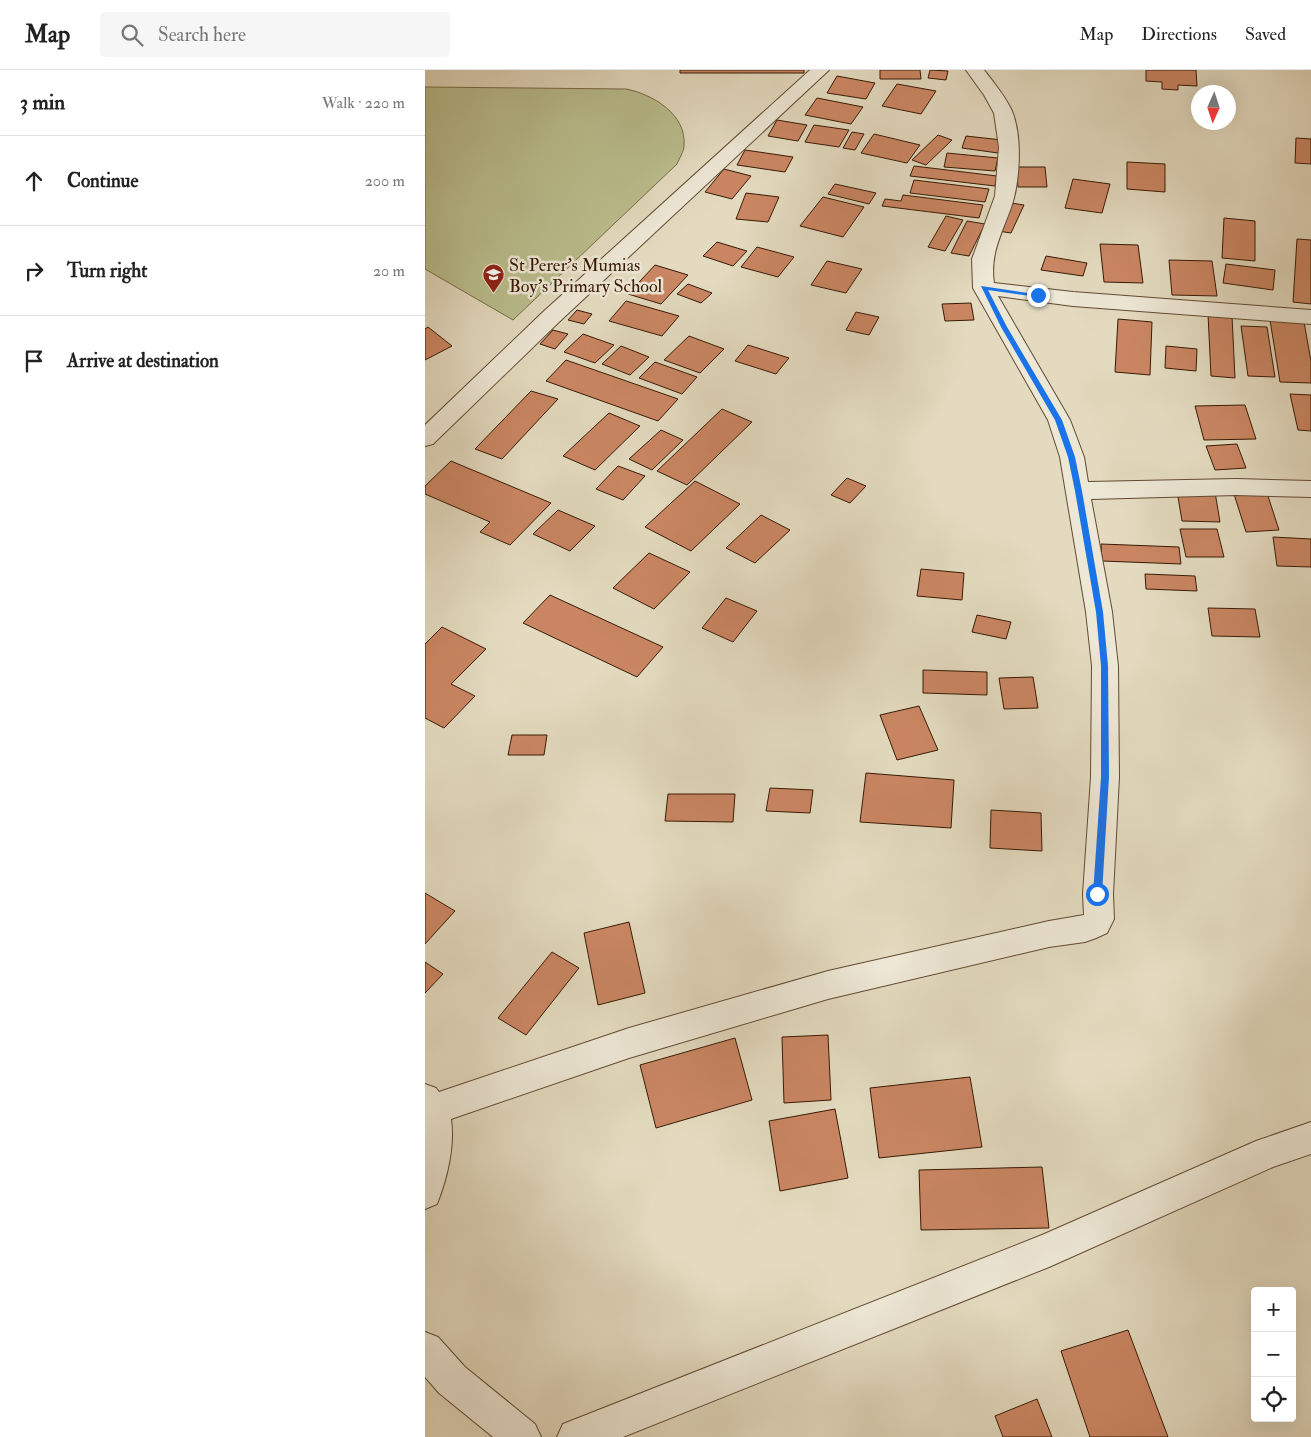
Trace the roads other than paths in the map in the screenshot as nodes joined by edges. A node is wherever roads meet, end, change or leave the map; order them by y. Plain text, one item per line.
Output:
1 (819, 70) edge
2 (975, 70) edge
3 (983, 288) junction
4 (1311, 317) edge
5 (425, 438) edge
6 (1311, 489) edge
7 (1079, 491) junction
8 (429, 1104) edge
9 (1311, 1138) edge
10 (425, 1192) edge
11 (425, 1350) edge
12 (522, 1437) edge
13 (576, 1437) edge

1 - 5 street
2 - 3 street
3 - 4 street
3 - 7 street
6 - 7 street
7 - 8 street
8 - 10 street
9 - 13 street
11 - 12 street

